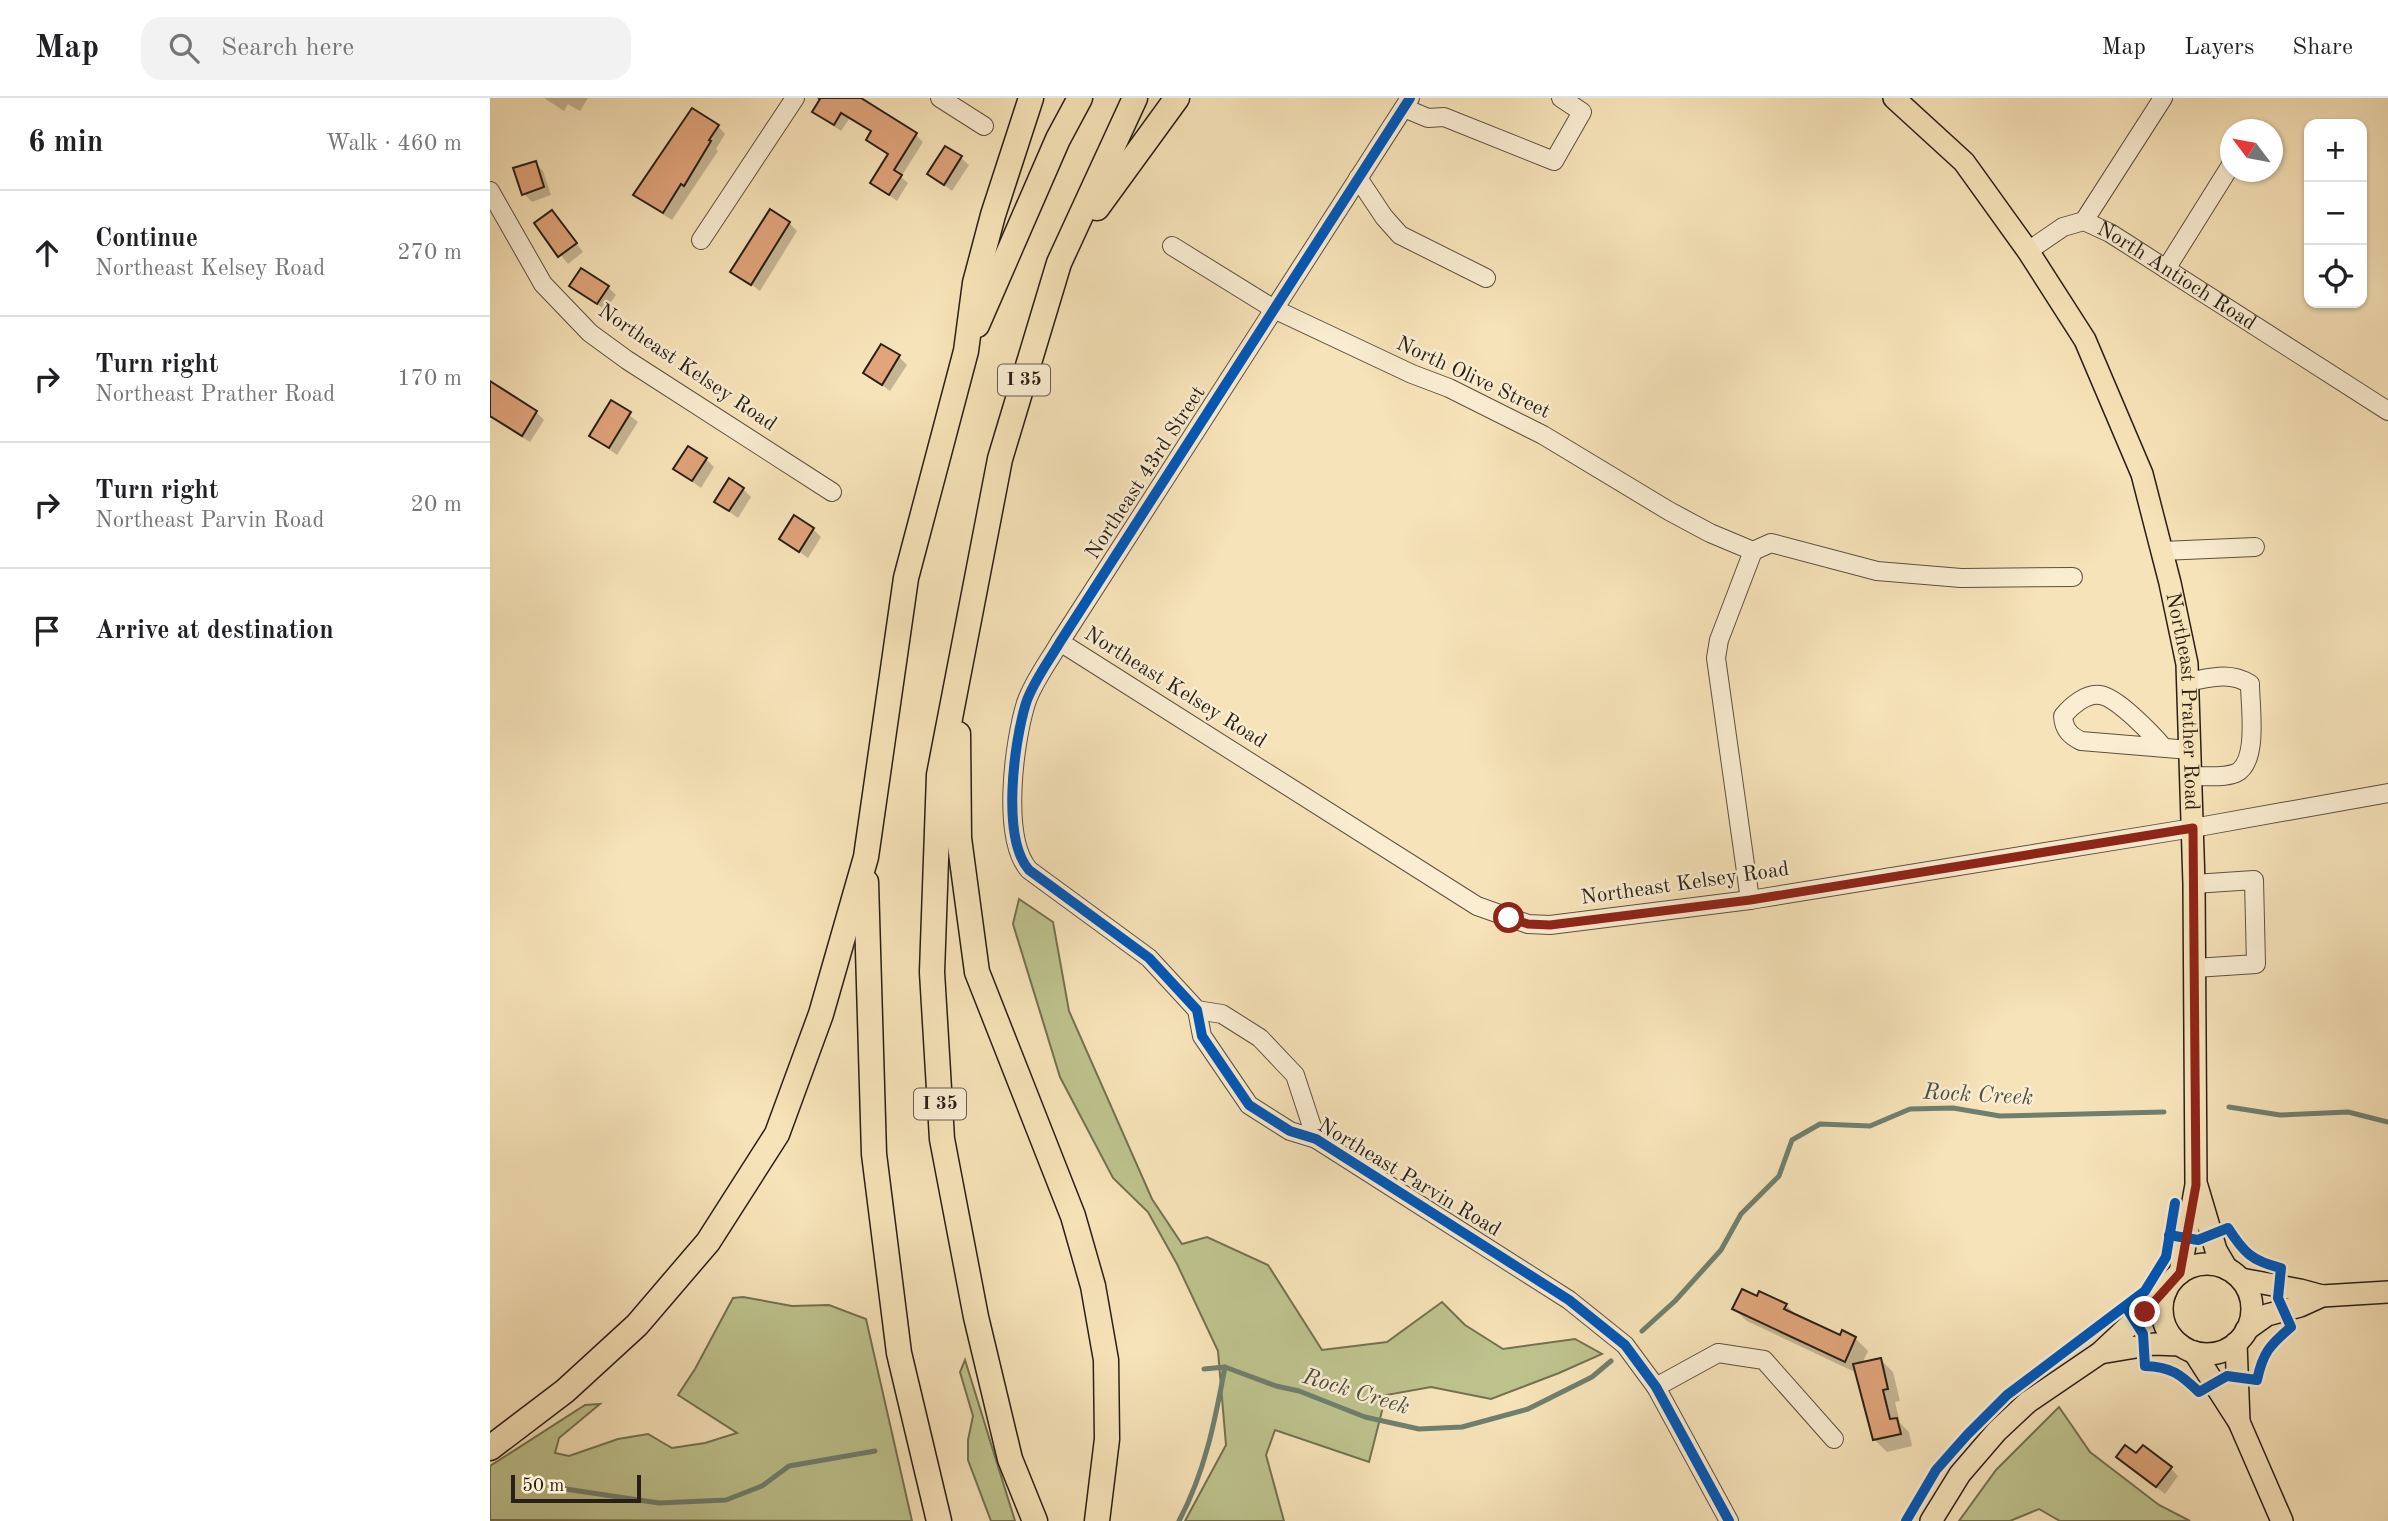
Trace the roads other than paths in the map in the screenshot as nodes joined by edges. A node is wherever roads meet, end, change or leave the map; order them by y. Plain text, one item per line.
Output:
1 (794, 98) edge
2 (940, 98) edge
3 (1031, 98) edge
4 (1080, 98) edge
5 (1135, 98) edge
6 (1177, 98) edge
7 (1561, 98) edge
8 (1894, 98) edge
9 (2163, 98) edge
10 (1407, 103) edge
11 (984, 126) dead end
12 (1358, 178) junction
13 (2220, 182) edge
14 (490, 191) edge
15 (2084, 221) junction
16 (701, 240) dead end
17 (1172, 246) dead end
18 (2028, 251) junction
19 (1059, 263) junction
20 (2166, 269) junction
21 (1486, 278) dead end
22 (1274, 309) junction
23 (966, 351) junction
24 (2388, 411) edge
25 (832, 492) dead end
26 (2255, 547) dead end
27 (1753, 551) junction
28 (2162, 551) junction
29 (2073, 577) dead end
30 (1060, 642) junction
31 (958, 677) junction
32 (2187, 682) junction
33 (2164, 748) junction
34 (2190, 750) junction
35 (2191, 776) junction
36 (2388, 793) edge
37 (2193, 828) junction
38 (866, 857) junction
39 (2194, 884) junction
40 (1050, 887) joint
41 (1750, 900) junction
42 (2195, 968) junction
43 (1197, 1010) junction
44 (1315, 1139) junction
45 (2196, 1185) junction
46 (2180, 1273) junction
47 (2234, 1274) junction
48 (2166, 1290) junction
49 (2388, 1292) edge
50 (2322, 1296) junction
51 (2241, 1336) junction
52 (2187, 1349) junction
53 (2100, 1353) junction
54 (1656, 1387) junction
55 (2239, 1422) junction
56 (1834, 1440) dead end
57 (490, 1448) edge
58 (1098, 1516) edge
59 (939, 1521) edge
60 (1035, 1521) edge
61 (1729, 1521) edge
62 (1931, 1521) edge
63 (2282, 1521) edge

1 - 16 street
2 - 11 street
3 - 23 highway
4 - 23 highway
5 - 19 highway, I 35
6 - 19 highway
7 - 10 street
8 - 18 main road
9 - 15 street
10 - 12 street, Northeast 43rd Street
12 - 21 street
12 - 22 street, Northeast 43rd Street
13 - 20 street
14 - 25 street, Northeast Kelsey Road
15 - 18 street, North Antioch Road
15 - 20 street, North Antioch Road
17 - 22 street, North Olive Street
18 - 28 main road, Northeast Prather Road
19 - 31 highway, I 35
20 - 24 street, North Antioch Road
22 - 27 street, North Olive Street
22 - 30 street, Northeast 43rd Street
23 - 38 highway
26 - 28 street
27 - 29 street
27 - 41 street
28 - 32 main road, Northeast Prather Road
30 - 40 street, Northeast 43rd Street
30 - 41 street, Northeast Kelsey Road
31 - 58 highway
31 - 60 highway, I 35
32 - 34 main road, Northeast Prather Road
32 - 35 street
33 - 33 street
33 - 34 street
34 - 35 main road, Northeast Prather Road
35 - 37 main road, Northeast Prather Road
36 - 37 street, Northeast Kelsey Road
37 - 39 main road, Northeast Prather Road
37 - 41 street, Northeast Kelsey Road
38 - 57 highway
38 - 59 highway
39 - 42 main road, Northeast Prather Road
39 - 42 street
40 - 43 street, Northeast Parvin Road
42 - 45 main road, Northeast Prather Road
43 - 44 street, Northeast Parvin Road
43 - 44 street, Northeast Parvin Road
44 - 54 street, Northeast Parvin Road
45 - 46 main road, Northeast Prather Road
45 - 47 main road, Northeast Prather Road
46 - 47 main road
46 - 48 main road
47 - 50 main road
47 - 51 main road
48 - 52 main road
48 - 53 main road
49 - 50 main road
50 - 51 main road
51 - 52 main road
51 - 55 main road
52 - 53 main road
52 - 55 main road
53 - 62 main road
54 - 56 street
54 - 61 street, Northeast Parvin Road
55 - 63 main road

